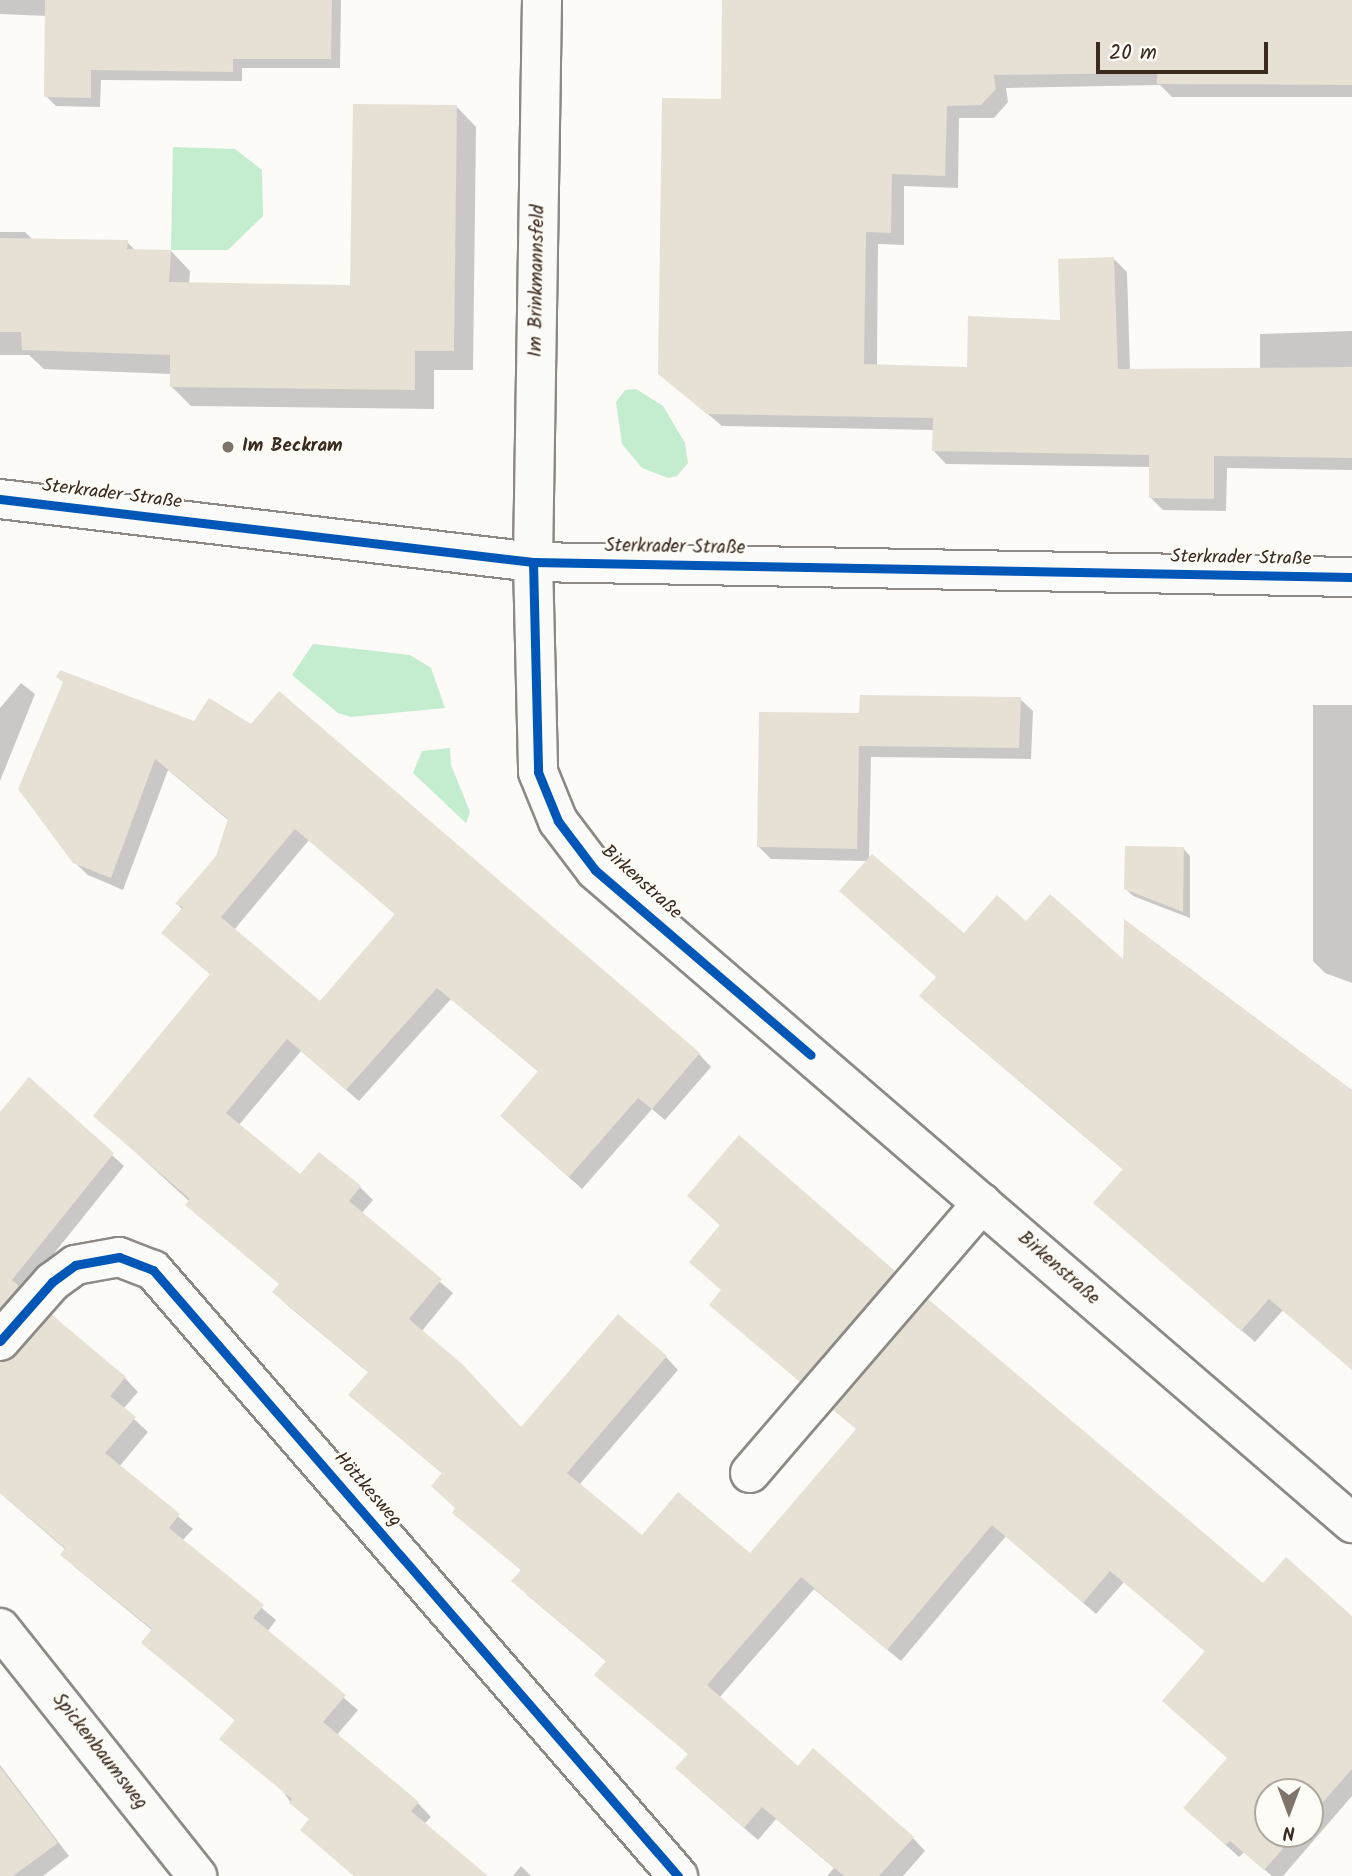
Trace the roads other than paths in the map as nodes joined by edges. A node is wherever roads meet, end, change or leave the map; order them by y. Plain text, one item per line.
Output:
1 (542, 0) edge
2 (0, 499) edge
3 (533, 562) junction
4 (1352, 577) edge
5 (982, 1203) junction
6 (0, 1341) edge
7 (750, 1473) dead end
8 (1352, 1523) edge
9 (0, 1628) edge
10 (197, 1876) edge
11 (678, 1876) edge

1 - 3 street, Im Brinkmannsfeld
2 - 3 street, Sterkrader Straße
3 - 4 street, Sterkrader Straße
3 - 5 street, Birkenstraße
5 - 7 street
5 - 8 street, Birkenstraße
6 - 11 street, Höttkesweg
9 - 10 street, Spickenbaumsweg

